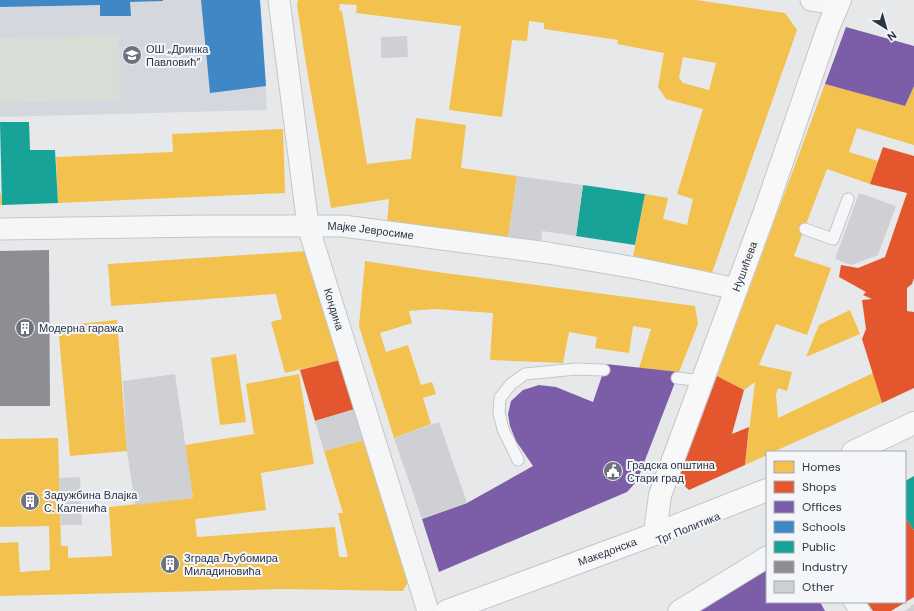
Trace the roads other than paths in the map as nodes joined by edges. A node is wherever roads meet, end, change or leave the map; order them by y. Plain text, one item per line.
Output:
1 (279, 0) edge
2 (811, 0) edge
3 (839, 2) edge
4 (848, 199) dead end
5 (308, 226) junction
6 (0, 229) edge
7 (804, 229) dead end
8 (737, 289) junction
9 (604, 370) dead end
10 (677, 378) dead end
11 (703, 381) junction
12 (914, 424) edge
13 (855, 451) edge
14 (518, 460) dead end
15 (766, 490) edge
16 (766, 497) edge
17 (655, 534) junction
18 (766, 558) edge
19 (860, 603) edge
20 (428, 611) edge
21 (447, 611) edge
22 (475, 611) edge
23 (679, 611) edge
24 (866, 611) edge

1 - 5 street, Кондина
2 - 3 street
3 - 8 street, Нушићева
4 - 7 lane
5 - 6 street, Мајке Јевросиме
5 - 8 street, Мајке Јевросиме
5 - 20 street, Кондина
8 - 11 street, Нушићева
9 - 14 lane
10 - 11 lane
11 - 17 street, Нушићева
12 - 13 street
15 - 17 street, Македонска
16 - 22 street, Трг Политика
17 - 21 street, Македонска
18 - 23 street
19 - 24 lane

